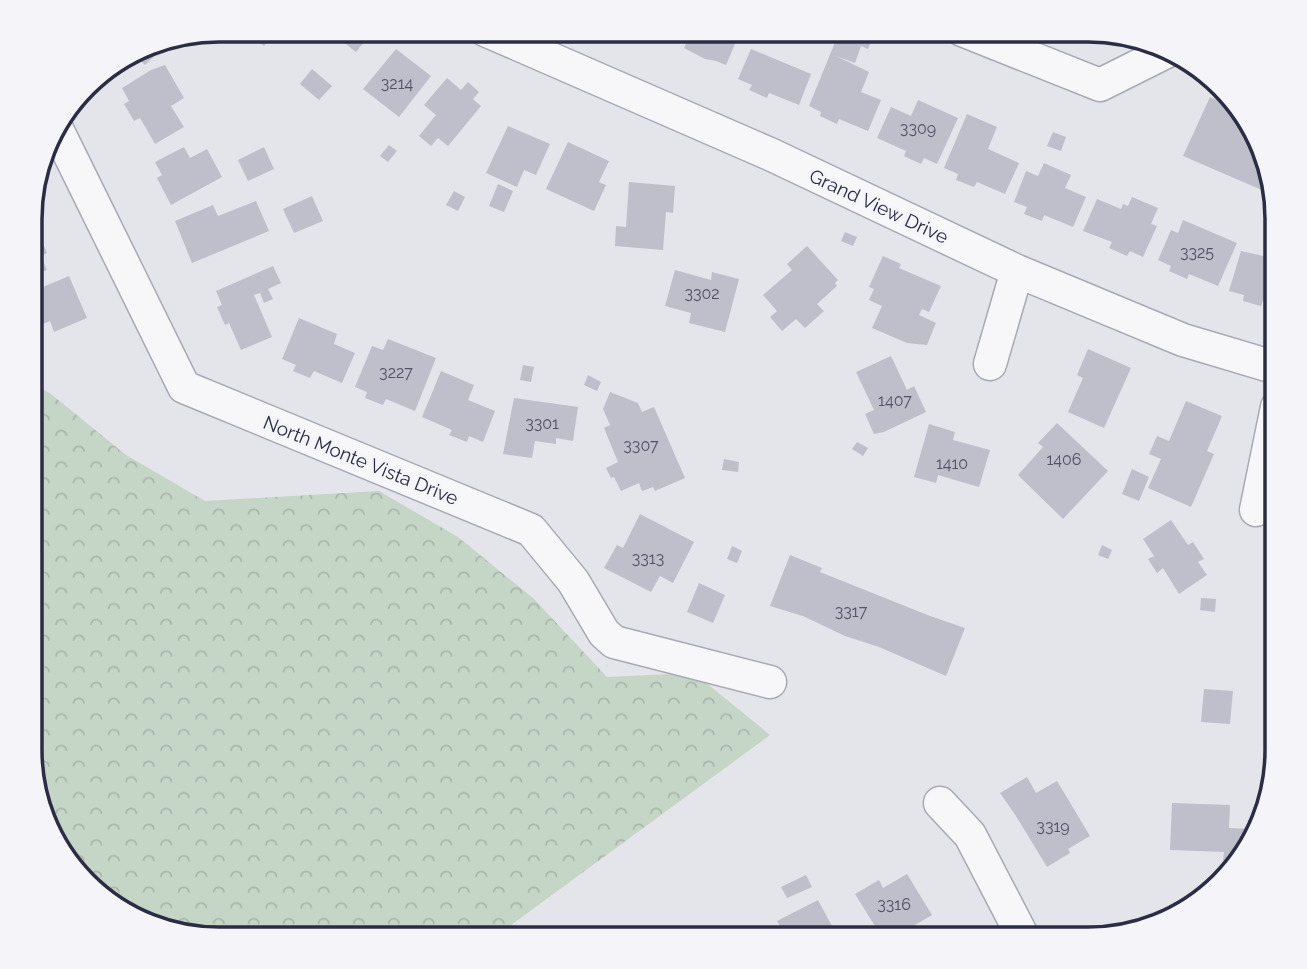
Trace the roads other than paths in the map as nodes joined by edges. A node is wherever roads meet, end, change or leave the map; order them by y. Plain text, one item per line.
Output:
1 (513, 42) edge
2 (992, 42) edge
3 (1158, 56) edge
4 (62, 138) edge
5 (1017, 271) junction
6 (990, 364) dead end
7 (1265, 364) edge
8 (1265, 466) edge
9 (1256, 510) dead end
10 (770, 682) dead end
11 (940, 803) dead end
12 (1018, 927) edge

1 - 5 street, Grand View Drive
2 - 3 street
4 - 10 street, North Monte Vista Drive
5 - 6 street
5 - 7 street, Grand View Drive
8 - 9 street
11 - 12 street

